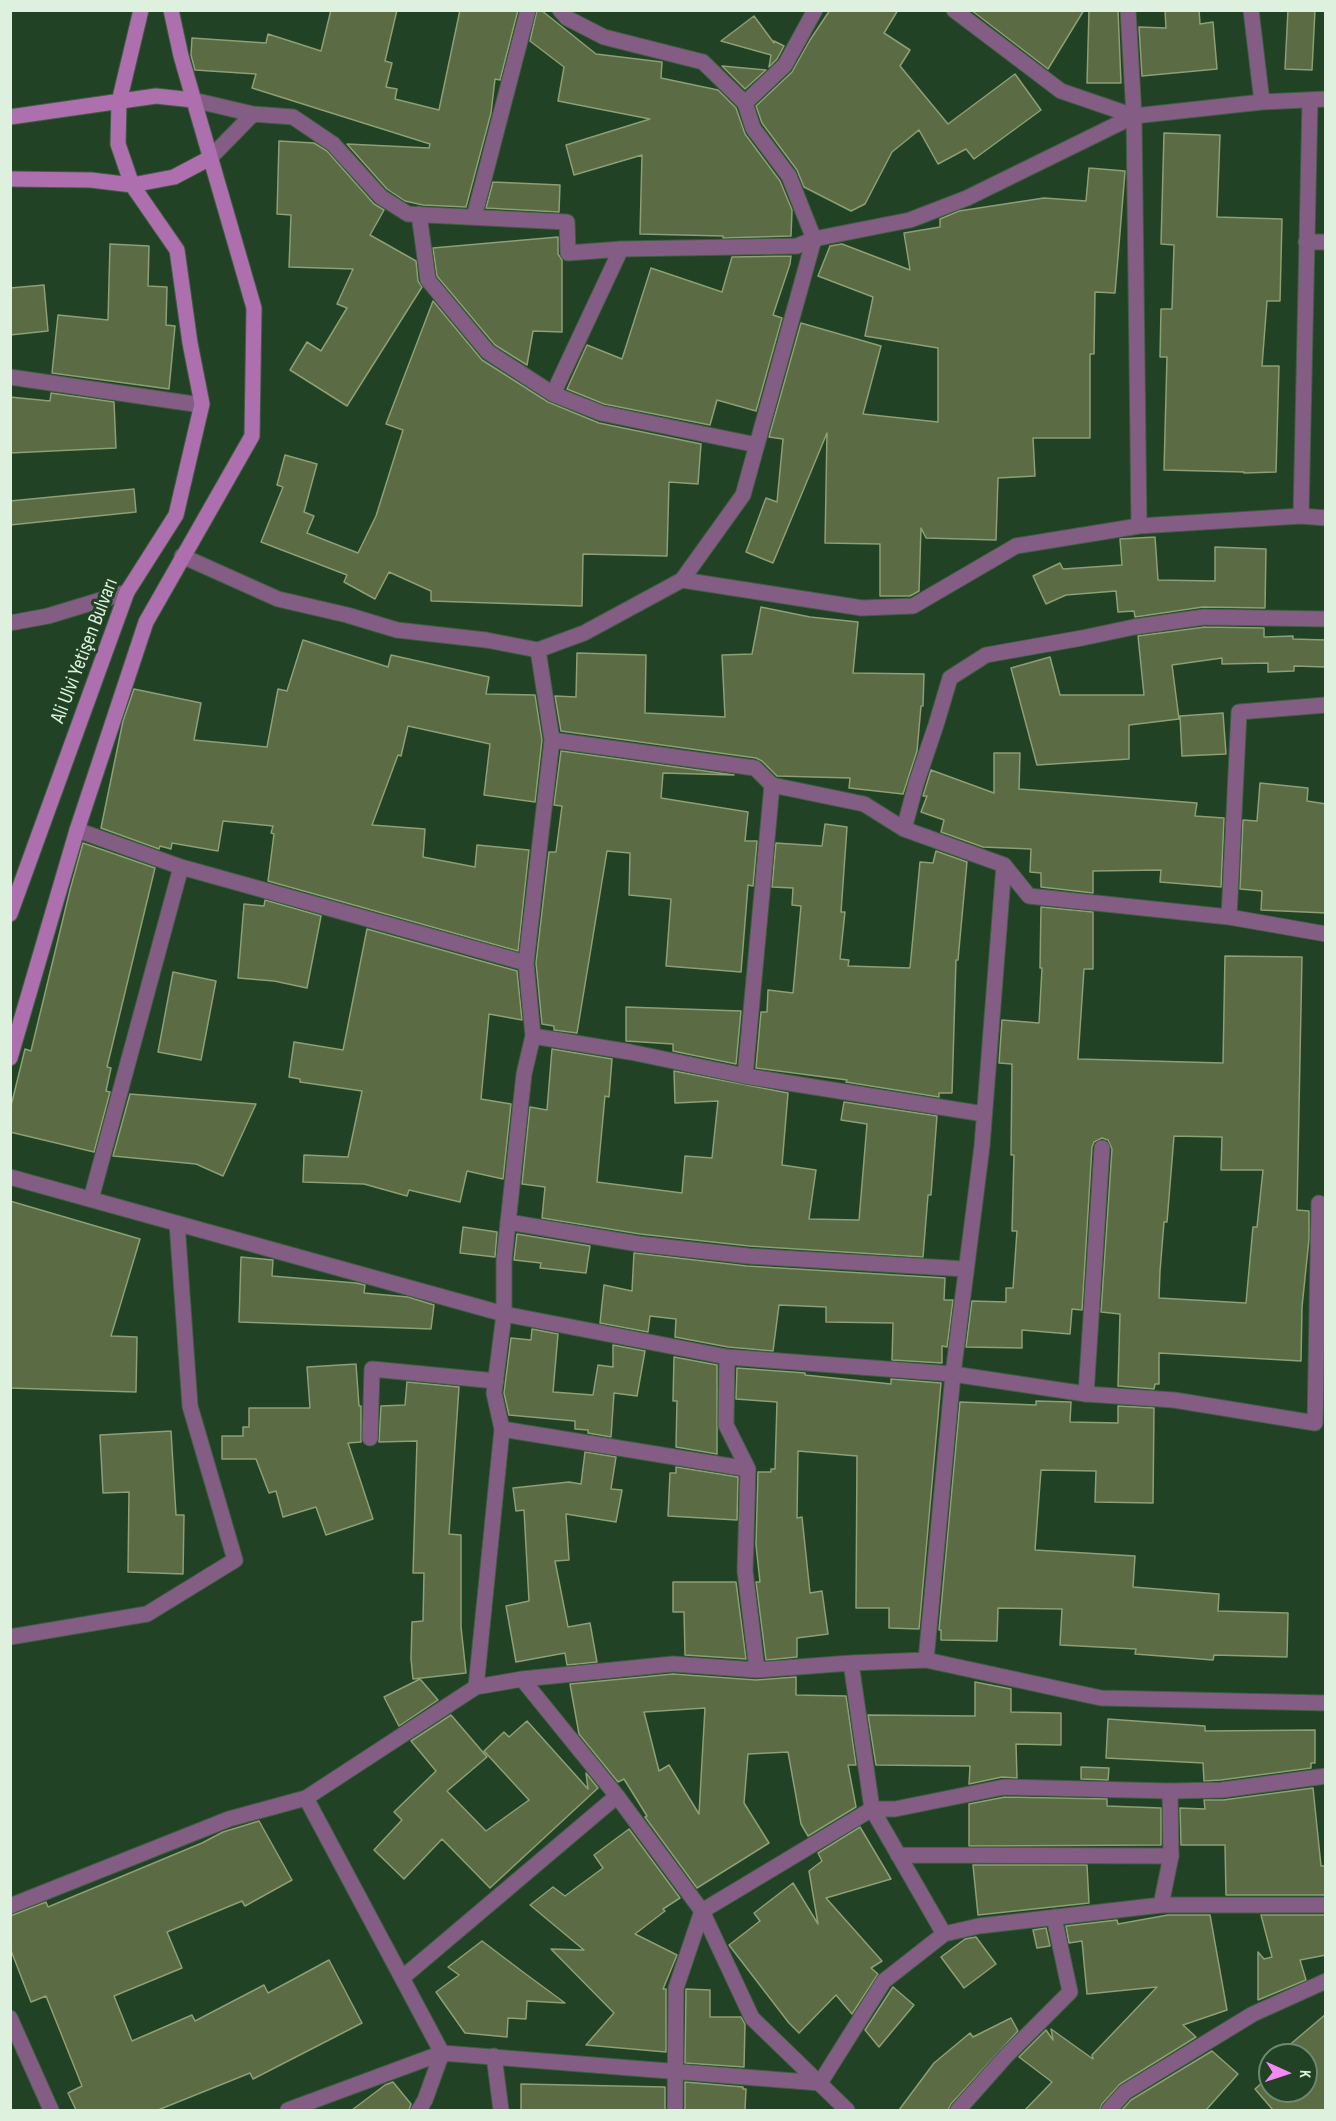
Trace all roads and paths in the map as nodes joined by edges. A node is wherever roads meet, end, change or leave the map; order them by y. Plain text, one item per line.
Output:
1 (141, 10) edge
2 (171, 10) edge
3 (528, 10) edge
4 (560, 10) edge
5 (815, 10) edge
6 (954, 10) edge
7 (1128, 10) edge
8 (1251, 10) edge
9 (1326, 99) edge
10 (193, 100) junction
11 (1310, 100) junction
12 (119, 102) junction
13 (1262, 102) junction
14 (744, 104) junction
15 (253, 114) junction
16 (1134, 116) junction
17 (10, 117) edge
18 (210, 158) junction
19 (10, 178) edge
20 (132, 185) junction
21 (419, 214) junction
22 (474, 217) junction
23 (814, 239) junction
24 (1306, 242) junction
25 (1326, 242) edge
26 (621, 249) junction
27 (10, 377) edge
28 (553, 394) junction
29 (201, 405) junction
30 (757, 446) junction
31 (1300, 516) junction
32 (1326, 518) edge
33 (1139, 526) junction
34 (182, 556) junction
35 (682, 580) junction
36 (127, 592) junction
37 (1326, 619) edge
38 (10, 623) edge
39 (538, 650) junction
40 (1326, 705) edge
41 (552, 740) junction
42 (772, 785) junction
43 (904, 828) junction
44 (77, 830) junction
45 (1004, 864) junction
46 (181, 867) junction
47 (10, 914) edge
48 (1229, 918) junction
49 (1326, 934) edge
50 (526, 963) junction
51 (533, 1036) junction
52 (10, 1058) edge
53 (745, 1076) junction
54 (984, 1114) junction
55 (1102, 1148) dead end
56 (10, 1177) edge
57 (91, 1199) junction
58 (1319, 1203) dead end
59 (508, 1222) junction
60 (177, 1223) junction
61 (966, 1269) junction
62 (504, 1314) junction
63 (727, 1357) junction
64 (953, 1374) junction
65 (496, 1381) junction
66 (1086, 1394) junction
67 (502, 1429) junction
68 (370, 1438) dead end
69 (748, 1469) junction
70 (10, 1637) edge
71 (926, 1660) junction
72 (851, 1663) junction
73 (757, 1670) junction
74 (522, 1679) junction
75 (476, 1687) junction
76 (1326, 1703) edge
77 (1325, 1778) edge
78 (1170, 1791) junction
79 (617, 1796) junction
80 (306, 1798) junction
81 (872, 1809) junction
82 (898, 1855) junction
83 (1171, 1856) junction
84 (1161, 1905) junction
85 (1326, 1905) edge
86 (10, 1906) edge
87 (702, 1911) junction
88 (1054, 1917) junction
89 (944, 1934) junction
90 (402, 1978) junction
91 (1326, 1981) edge
92 (10, 2018) edge
93 (442, 2053) junction
94 (494, 2056) junction
95 (675, 2071) junction
96 (820, 2083) junction
97 (51, 2110) edge
98 (288, 2110) edge
99 (419, 2110) edge
100 (501, 2110) edge
101 (675, 2110) edge
102 (847, 2110) edge
103 (958, 2110) edge
104 (1108, 2110) edge

1 - 12 main road
2 - 10 main road
3 - 22 street
4 - 14 street
5 - 14 street
6 - 16 street
7 - 16 street
8 - 13 street
9 - 11 street
10 - 12 main road
10 - 15 street
10 - 18 main road
11 - 13 street
11 - 24 street
12 - 17 main road
12 - 20 main road
13 - 16 street
14 - 23 street
15 - 18 street
15 - 21 street
16 - 23 street
16 - 33 street
18 - 20 main road
18 - 34 main road
19 - 20 main road
20 - 29 main road, Ali Ulvi Yetişen Bulvarı
21 - 22 street
21 - 28 street
22 - 26 street
23 - 26 street
23 - 30 street
24 - 25 street
24 - 31 street
26 - 28 street
27 - 29 street
28 - 30 street
29 - 36 main road, Ali Ulvi Yetişen Bulvarı
30 - 35 street
31 - 32 street
31 - 33 street
33 - 35 street
34 - 39 street
34 - 44 main road
35 - 39 street
36 - 38 street
36 - 47 main road, Ali Ulvi Yetişen Bulvarı
37 - 43 street
39 - 41 street
40 - 48 street
41 - 42 street
41 - 50 street
42 - 43 street
42 - 53 street
43 - 45 street
44 - 46 street
44 - 52 main road
45 - 48 street
45 - 54 street
46 - 50 street
46 - 57 street
48 - 49 street
50 - 51 street
51 - 53 street
51 - 59 street
53 - 54 street
54 - 61 street
55 - 66 street
56 - 57 street
57 - 60 street
58 - 66 street
59 - 61 street
59 - 62 street
60 - 62 street
60 - 70 street
61 - 64 street
62 - 63 street
62 - 65 street
63 - 64 street
63 - 69 street
64 - 66 street
64 - 71 street
65 - 67 street
65 - 68 street
67 - 69 street
67 - 75 street
69 - 73 street
71 - 72 street
71 - 76 street
72 - 73 street
72 - 81 street
73 - 74 street
74 - 75 street
74 - 79 street
75 - 80 street
77 - 78 street
78 - 81 street
78 - 83 street
79 - 87 street
79 - 90 street
80 - 86 street
80 - 90 street
81 - 82 street
81 - 87 street
82 - 83 street
82 - 89 street
83 - 84 street
84 - 85 street
84 - 88 street
87 - 95 street
87 - 96 street
88 - 89 street
88 - 103 street
89 - 96 street
90 - 93 street
91 - 104 street
92 - 97 street
93 - 94 street
93 - 98 street
93 - 99 street
94 - 95 street
94 - 100 street
95 - 96 street
95 - 101 street
96 - 102 street

